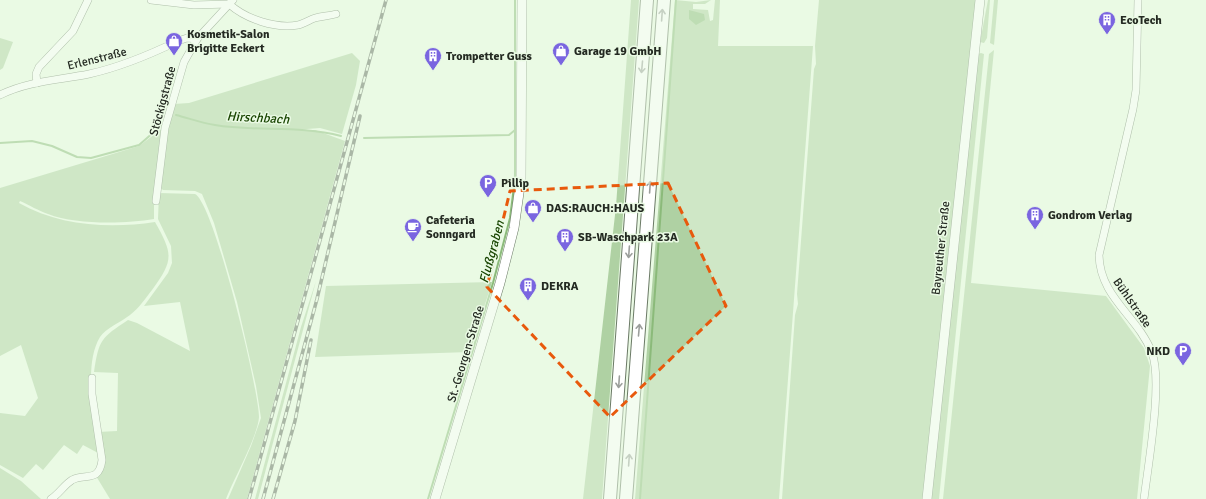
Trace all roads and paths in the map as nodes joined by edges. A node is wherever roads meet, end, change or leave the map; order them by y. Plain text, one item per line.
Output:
1 (88, 0) edge
2 (151, 0) edge
3 (522, 0) edge
4 (648, 0) edge
5 (664, 0) edge
6 (980, 0) edge
7 (1138, 0) edge
8 (231, 2) edge
9 (336, 14) dead end
10 (197, 38) junction
11 (37, 83) junction
12 (0, 95) edge
13 (156, 201) dead end
14 (92, 378) dead end
15 (51, 499) edge
16 (435, 499) edge
17 (610, 499) edge
18 (626, 499) edge
19 (927, 499) edge
20 (1144, 499) edge

1 - 11 street
2 - 8 street
3 - 16 street, St.-Georgen-Straße
4 -> 17 highway
18 -> 5 highway
6 - 19 street, Bayreuther Straße
7 - 20 street, Bühlstraße
8 - 9 street
8 - 10 street, Stöckigstraße
10 - 11 street, Erlenstraße
10 - 13 street, Stöckigstraße
11 - 12 street, Erlenstraße
14 - 15 street

